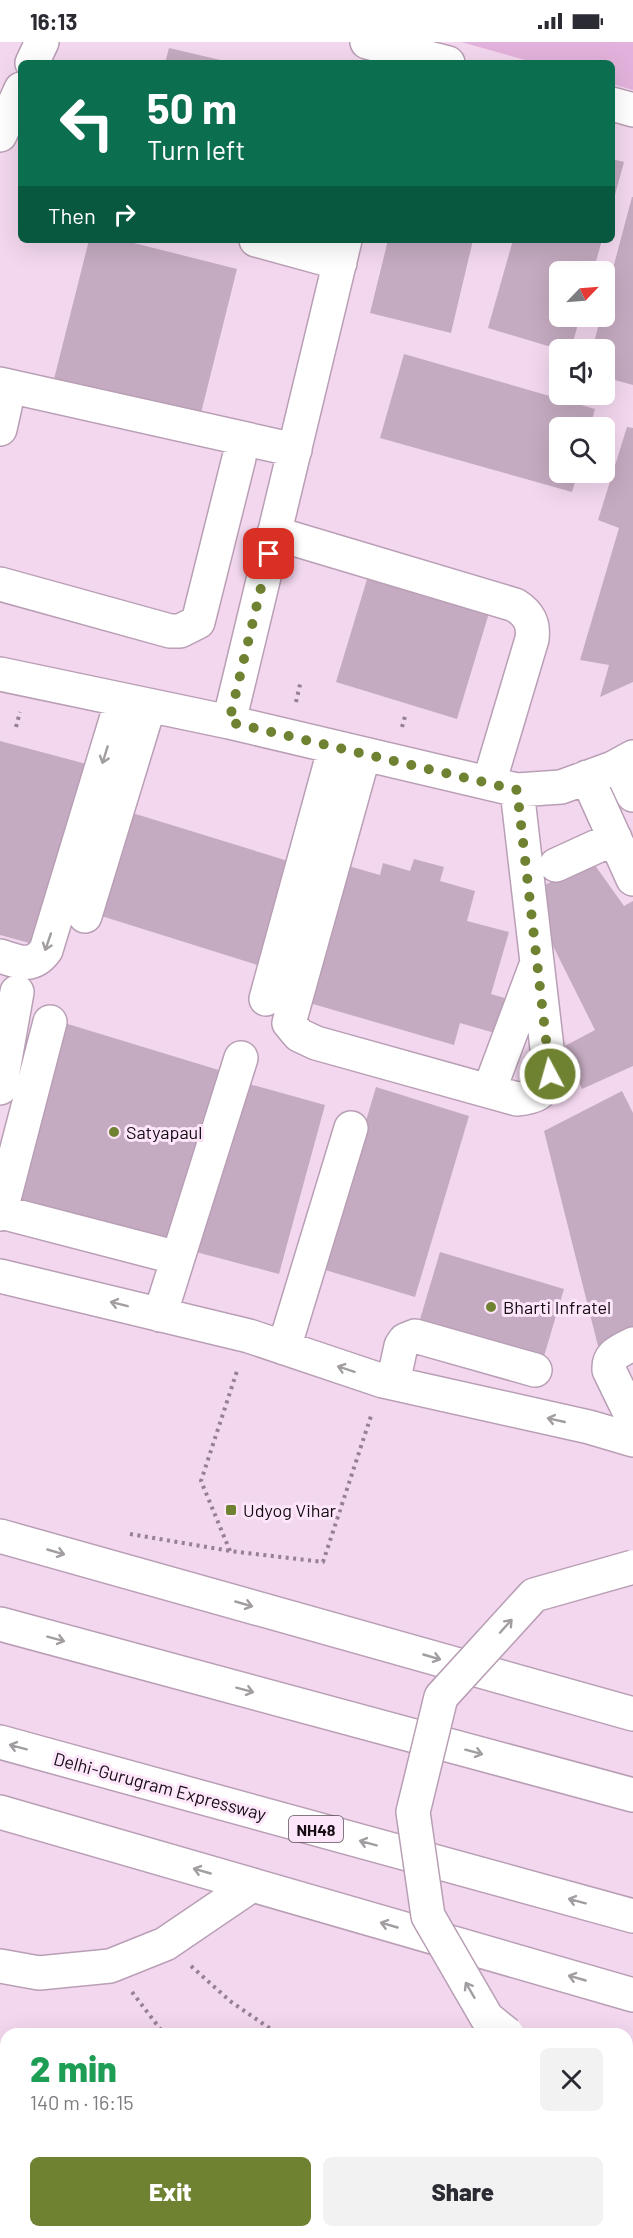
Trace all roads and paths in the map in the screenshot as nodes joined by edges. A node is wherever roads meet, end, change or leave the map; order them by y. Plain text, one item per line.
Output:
1 (42, 42) edge
2 (385, 49) edge
3 (33, 60) edge
4 (434, 60) edge
5 (615, 105) edge
6 (633, 110) edge
7 (280, 243) edge
8 (343, 251) edge
9 (2, 404) edge
10 (239, 458) junction
11 (292, 460) junction
12 (274, 533) junction
13 (0, 584) edge
14 (0, 674) edge
15 (135, 703) junction
16 (229, 722) junction
17 (349, 751) junction
18 (626, 761) edge
19 (587, 777) junction
20 (503, 786) junction
21 (633, 795) edge
22 (615, 838) junction
23 (556, 865) dead end
24 (633, 879) edge
25 (85, 916) dead end
26 (0, 956) edge
27 (537, 964) junction
28 (17, 992) dead end
29 (266, 999) dead end
30 (50, 1022) dead end
31 (241, 1058) dead end
32 (0, 1088) edge
33 (489, 1092) junction
34 (351, 1128) dead end
35 (0, 1213) edge
36 (178, 1258) junction
37 (0, 1276) edge
38 (285, 1282) dead end
39 (160, 1315) junction
40 (266, 1342) junction
41 (633, 1344) edge
42 (535, 1370) dead end
43 (388, 1382) junction
44 (631, 1418) edge
45 (128, 1534) dead end
46 (0, 1536) edge
47 (230, 1551) junction
48 (633, 1567) edge
49 (0, 1624) edge
50 (633, 1714) edge
51 (0, 1742) edge
52 (633, 1795) edge
53 (0, 1812) edge
54 (252, 1885) junction
55 (633, 1916) edge
56 (165, 1944) junction
57 (0, 1966) edge
58 (111, 1966) junction
59 (633, 1995) edge
60 (159, 2028) edge
61 (269, 2028) edge
62 (500, 2028) edge

1 - 3 main road
2 - 4 main road
5 - 6 main road
7 - 8 main road
8 - 11 main road
9 - 10 main road
9 - 11 main road
10 - 11 main road
10 - 13 main road
11 - 12 main road
12 - 16 main road
12 - 20 main road
14 - 15 main road
15 - 16 main road
15 - 25 main road
15 -> 26 main road
16 - 17 main road
17 - 20 main road
17 - 29 main road
17 - 33 main road
18 - 19 main road
18 - 21 main road
19 - 20 main road
19 - 22 main road
20 - 27 main road
22 - 23 main road
22 - 24 main road
27 - 33 main road
27 - 33 main road
28 - 32 main road
30 - 35 main road
31 - 36 main road
34 - 40 main road
35 - 36 main road
36 - 39 main road
39 -> 37 main road
38 - 40 main road
39 - 40 main road
43 -> 40 main road
40 - 47 path
41 - 44 main road
42 - 43 main road
44 -> 43 main road
43 - 47 path
45 - 47 path
46 -> 50 main road
62 -> 48 main road, bridge
49 -> 52 main road
55 -> 51 main road, Delhi-Gurugram Expressway / NH48
54 -> 53 main road
54 - 56 main road
59 -> 54 main road
56 - 58 main road
56 - 61 path
57 - 58 main road
58 - 60 path

